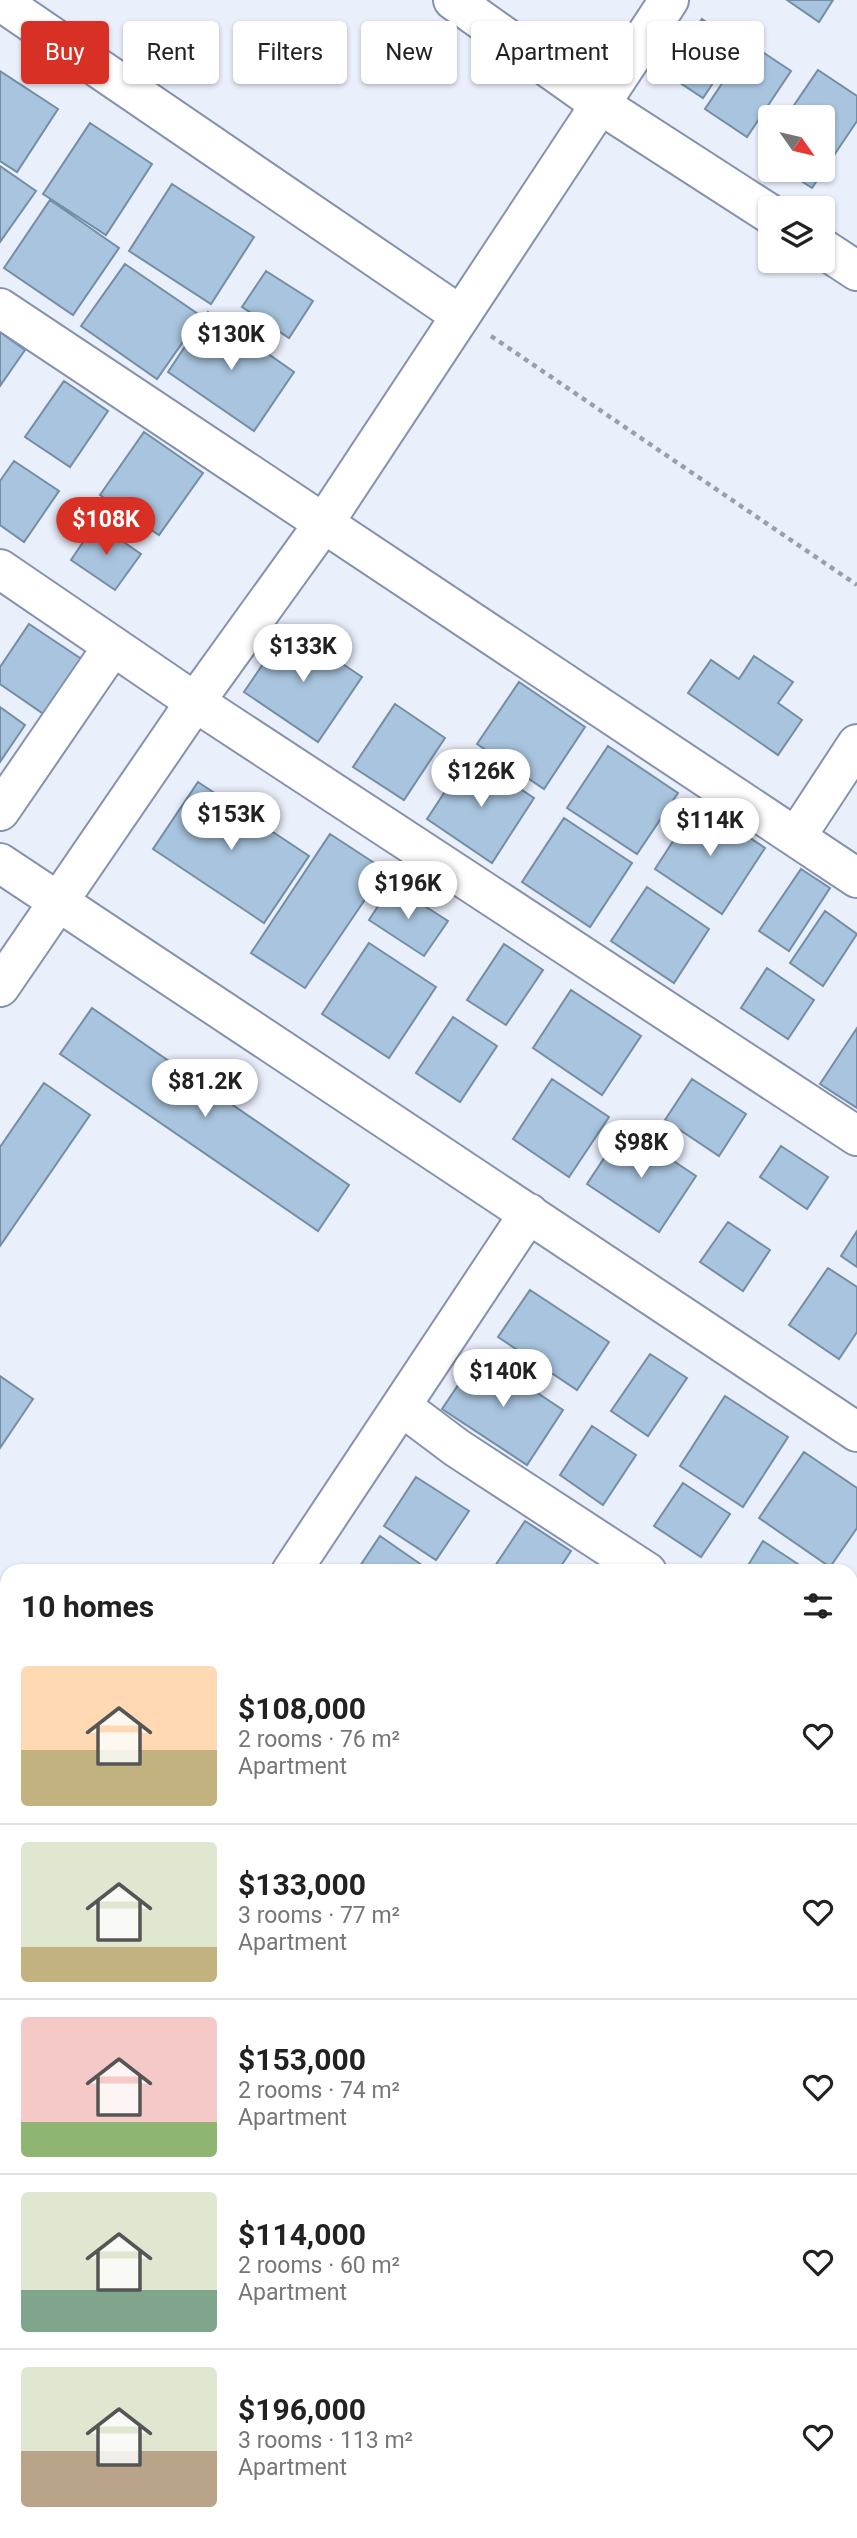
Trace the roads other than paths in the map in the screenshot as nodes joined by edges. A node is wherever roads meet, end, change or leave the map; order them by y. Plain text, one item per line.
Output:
1 (453, 0) edge
2 (669, 0) edge
3 (0, 1) edge
4 (601, 105) junction
5 (758, 206) edge
6 (835, 257) edge
7 (857, 271) edge
8 (0, 308) edge
9 (460, 315) junction
10 (324, 523) junction
11 (0, 569) edge
12 (113, 646) junction
13 (195, 702) junction
14 (857, 744) edge
15 (0, 811) edge
16 (796, 837) junction
17 (0, 863) edge
18 (857, 878) edge
19 (58, 901) junction
20 (0, 987) edge
21 (857, 1136) edge
22 (529, 1213) junction
23 (401, 1406) junction
24 (857, 1432) edge
25 (295, 1564) edge
26 (635, 1564) edge

1 - 4 street
2 - 4 street
3 - 9 street
4 - 5 street
4 - 9 street
6 - 7 street
8 - 10 street
9 - 10 street
10 - 13 street
10 - 16 street
11 - 12 street
12 - 13 street
12 - 15 street
13 - 19 street
13 - 21 street
14 - 16 street
16 - 18 street
17 - 19 street
19 - 20 street
19 - 22 street
22 - 23 street
22 - 24 street
23 - 25 street
23 - 26 street

